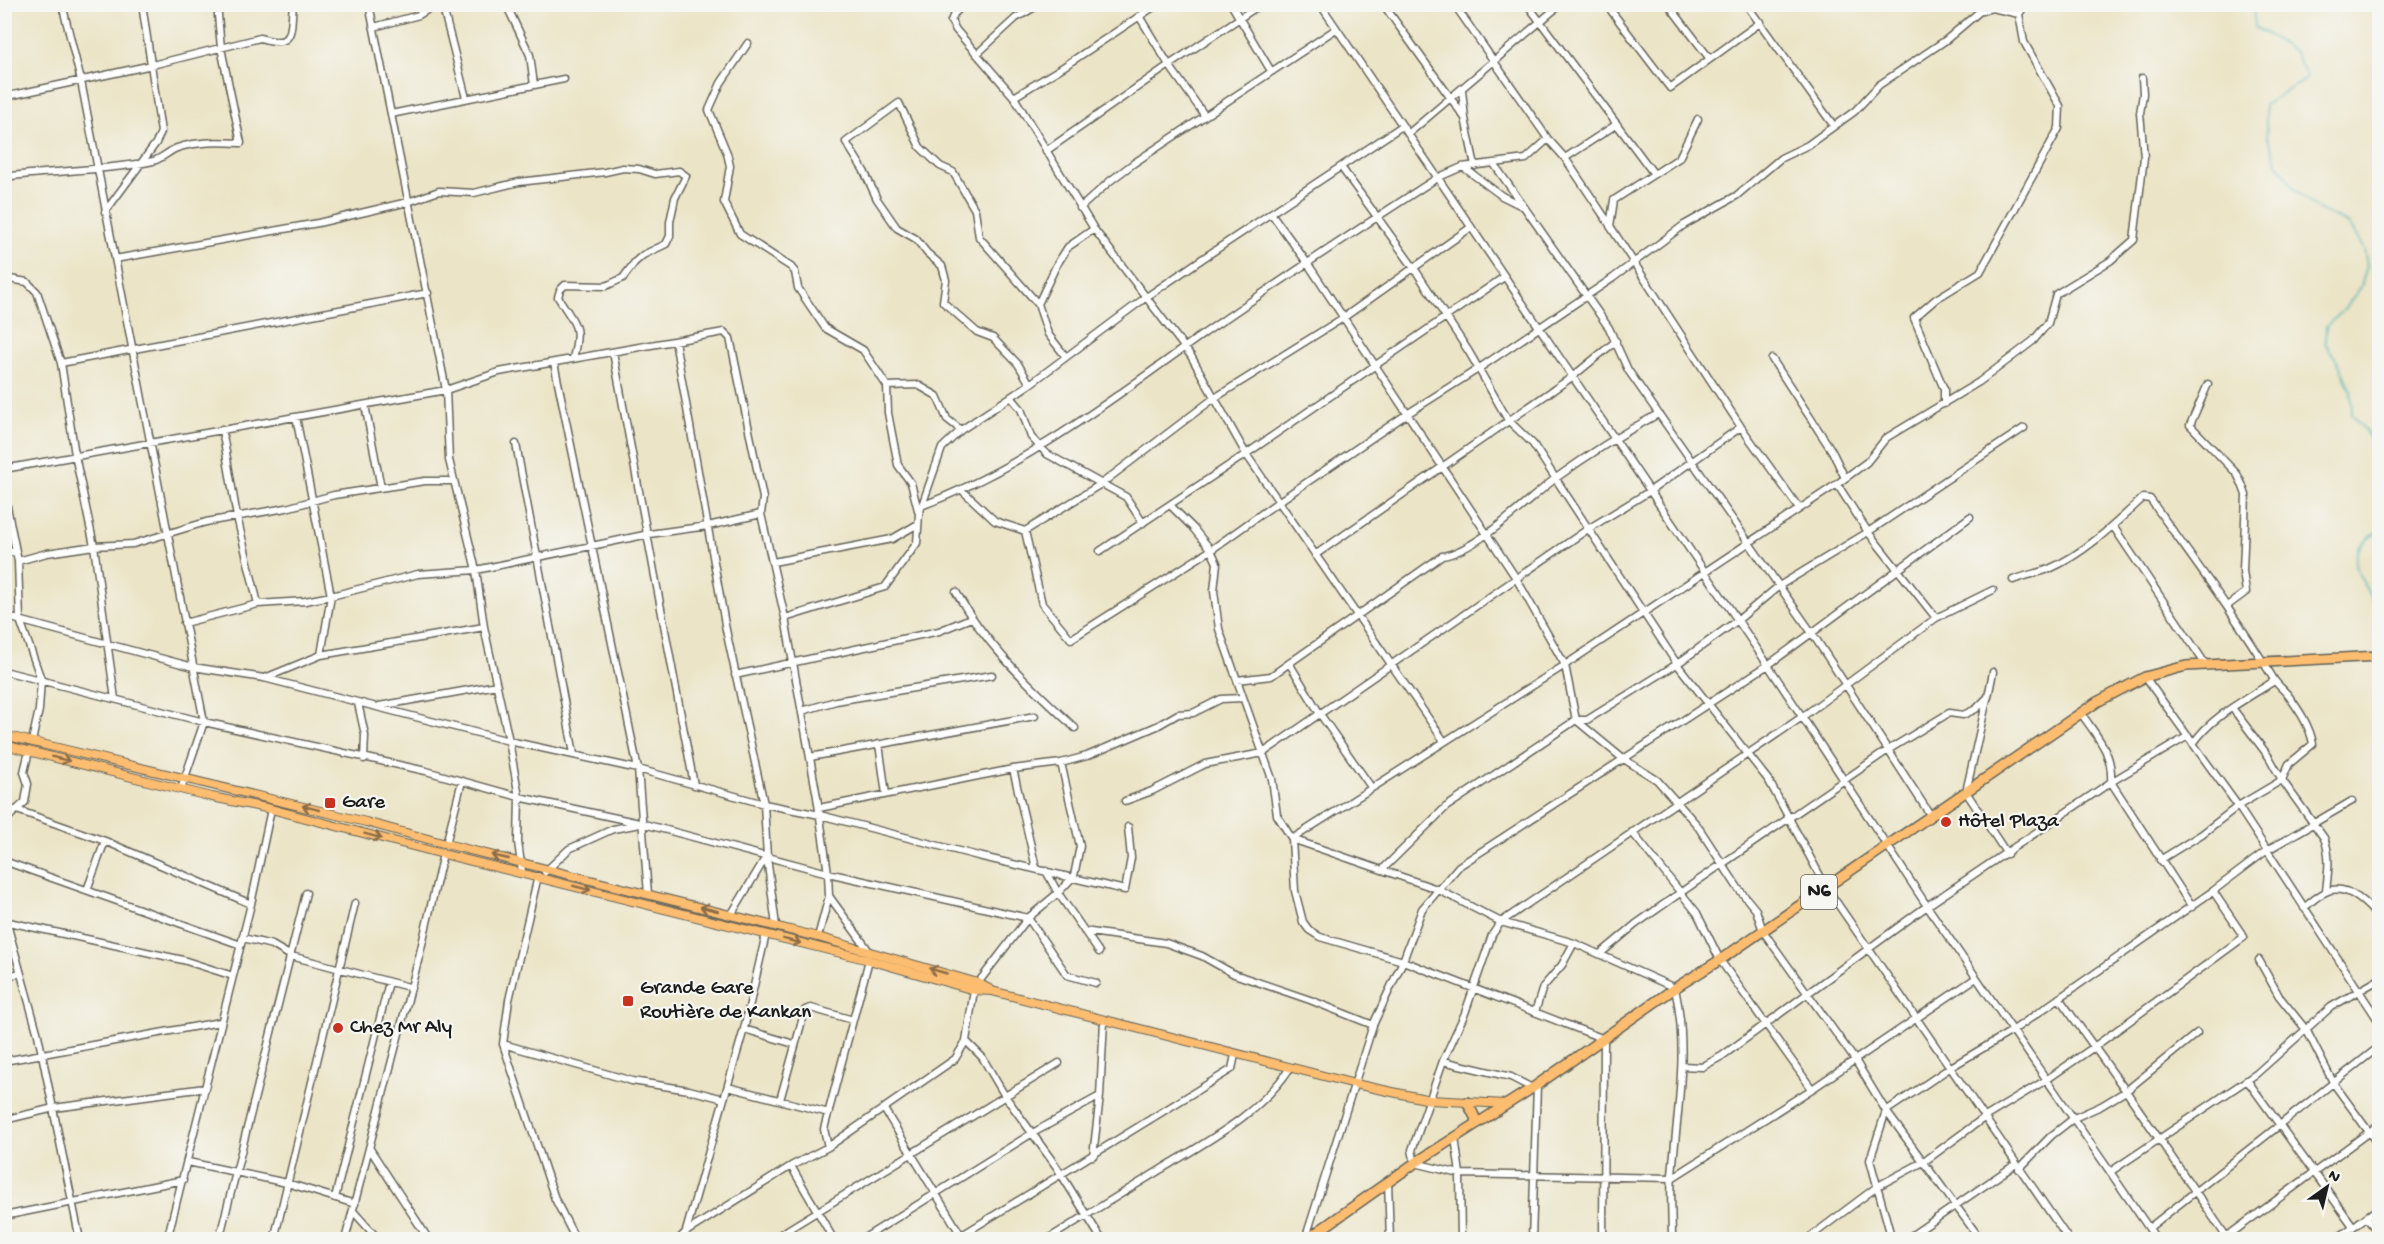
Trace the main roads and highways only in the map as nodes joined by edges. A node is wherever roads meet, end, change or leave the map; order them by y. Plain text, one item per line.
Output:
1 (2376, 656) edge
2 (4, 735) edge
3 (4, 745) edge
4 (273, 799) junction
5 (271, 808) junction
6 (976, 986) junction
7 (1467, 1102) junction
8 (1508, 1104) junction
9 (1478, 1123) junction
10 (1306, 1239) edge

1 - 8 highway, N6
2 - 4 main road
3 -> 5 main road
4 - 5 main road
6 -> 4 main road
5 -> 6 main road
6 - 7 main road
7 - 8 main road
7 - 9 highway
8 - 9 highway, N6
9 - 10 highway, N6

